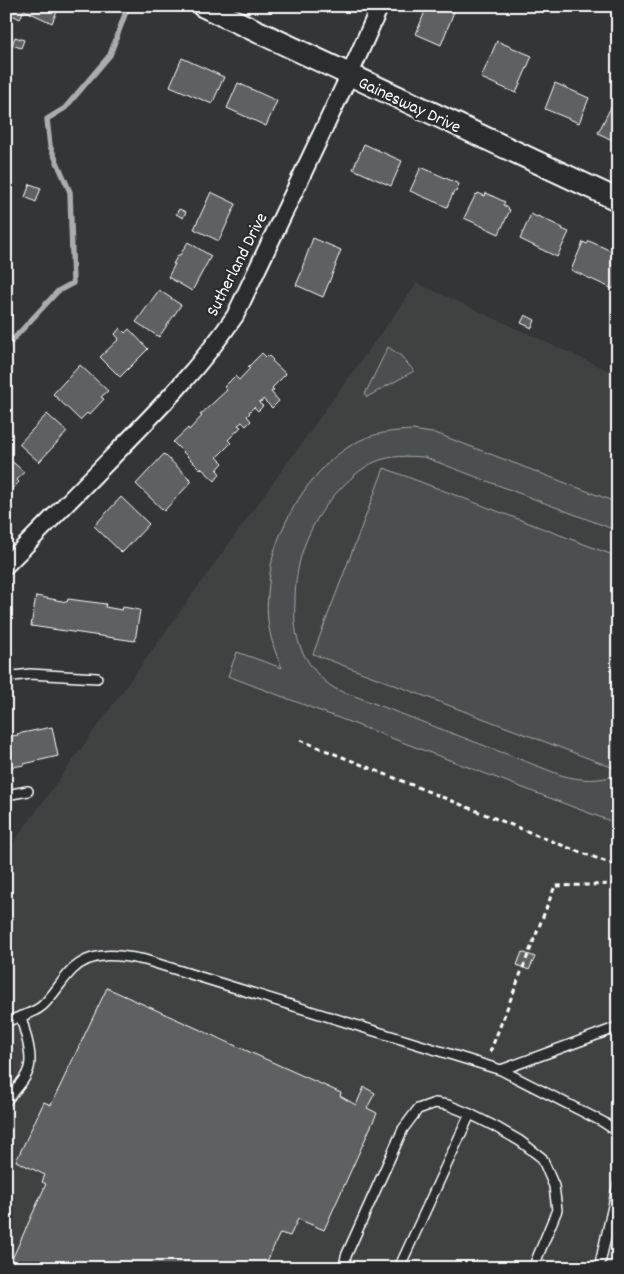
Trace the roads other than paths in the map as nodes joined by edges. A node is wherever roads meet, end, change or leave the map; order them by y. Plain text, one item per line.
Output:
1 (203, 6) edge
2 (380, 6) edge
3 (349, 76) junction
4 (618, 200) edge
5 (6, 565) edge
6 (6, 677) edge
7 (97, 678) dead end
8 (28, 790) dead end
9 (6, 795) edge
10 (21, 1016) junction
11 (6, 1022) edge
12 (618, 1027) edge
13 (501, 1070) junction
14 (6, 1101) edge
15 (470, 1114) junction
16 (618, 1132) edge
17 (618, 1184) edge
18 (616, 1203) edge
19 (344, 1268) edge
20 (399, 1268) edge
21 (533, 1268) edge
22 (599, 1268) edge

1 - 3 street, Gainesway Drive
2 - 3 street, Sutherland Drive
3 - 4 street, Gainesway Drive
3 - 5 street, Sutherland Drive
6 - 7 lane
8 - 9 lane
10 - 11 lane
10 - 13 lane
10 - 14 lane
12 - 13 lane
13 - 16 lane
15 - 19 lane
15 - 20 lane
15 - 21 lane
17 - 18 lane
18 - 22 lane

